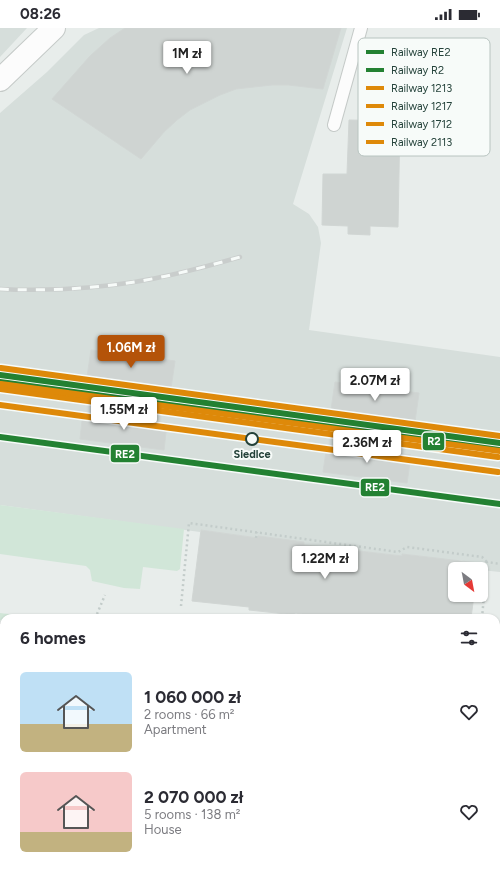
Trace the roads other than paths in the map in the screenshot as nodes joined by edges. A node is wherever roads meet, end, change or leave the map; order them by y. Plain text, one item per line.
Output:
1 (361, 28) edge
2 (51, 30) edge
3 (358, 38) edge
4 (358, 39) edge
5 (0, 80) edge
6 (334, 125) dead end

1 - 3 lane
2 - 5 street
4 - 6 lane

